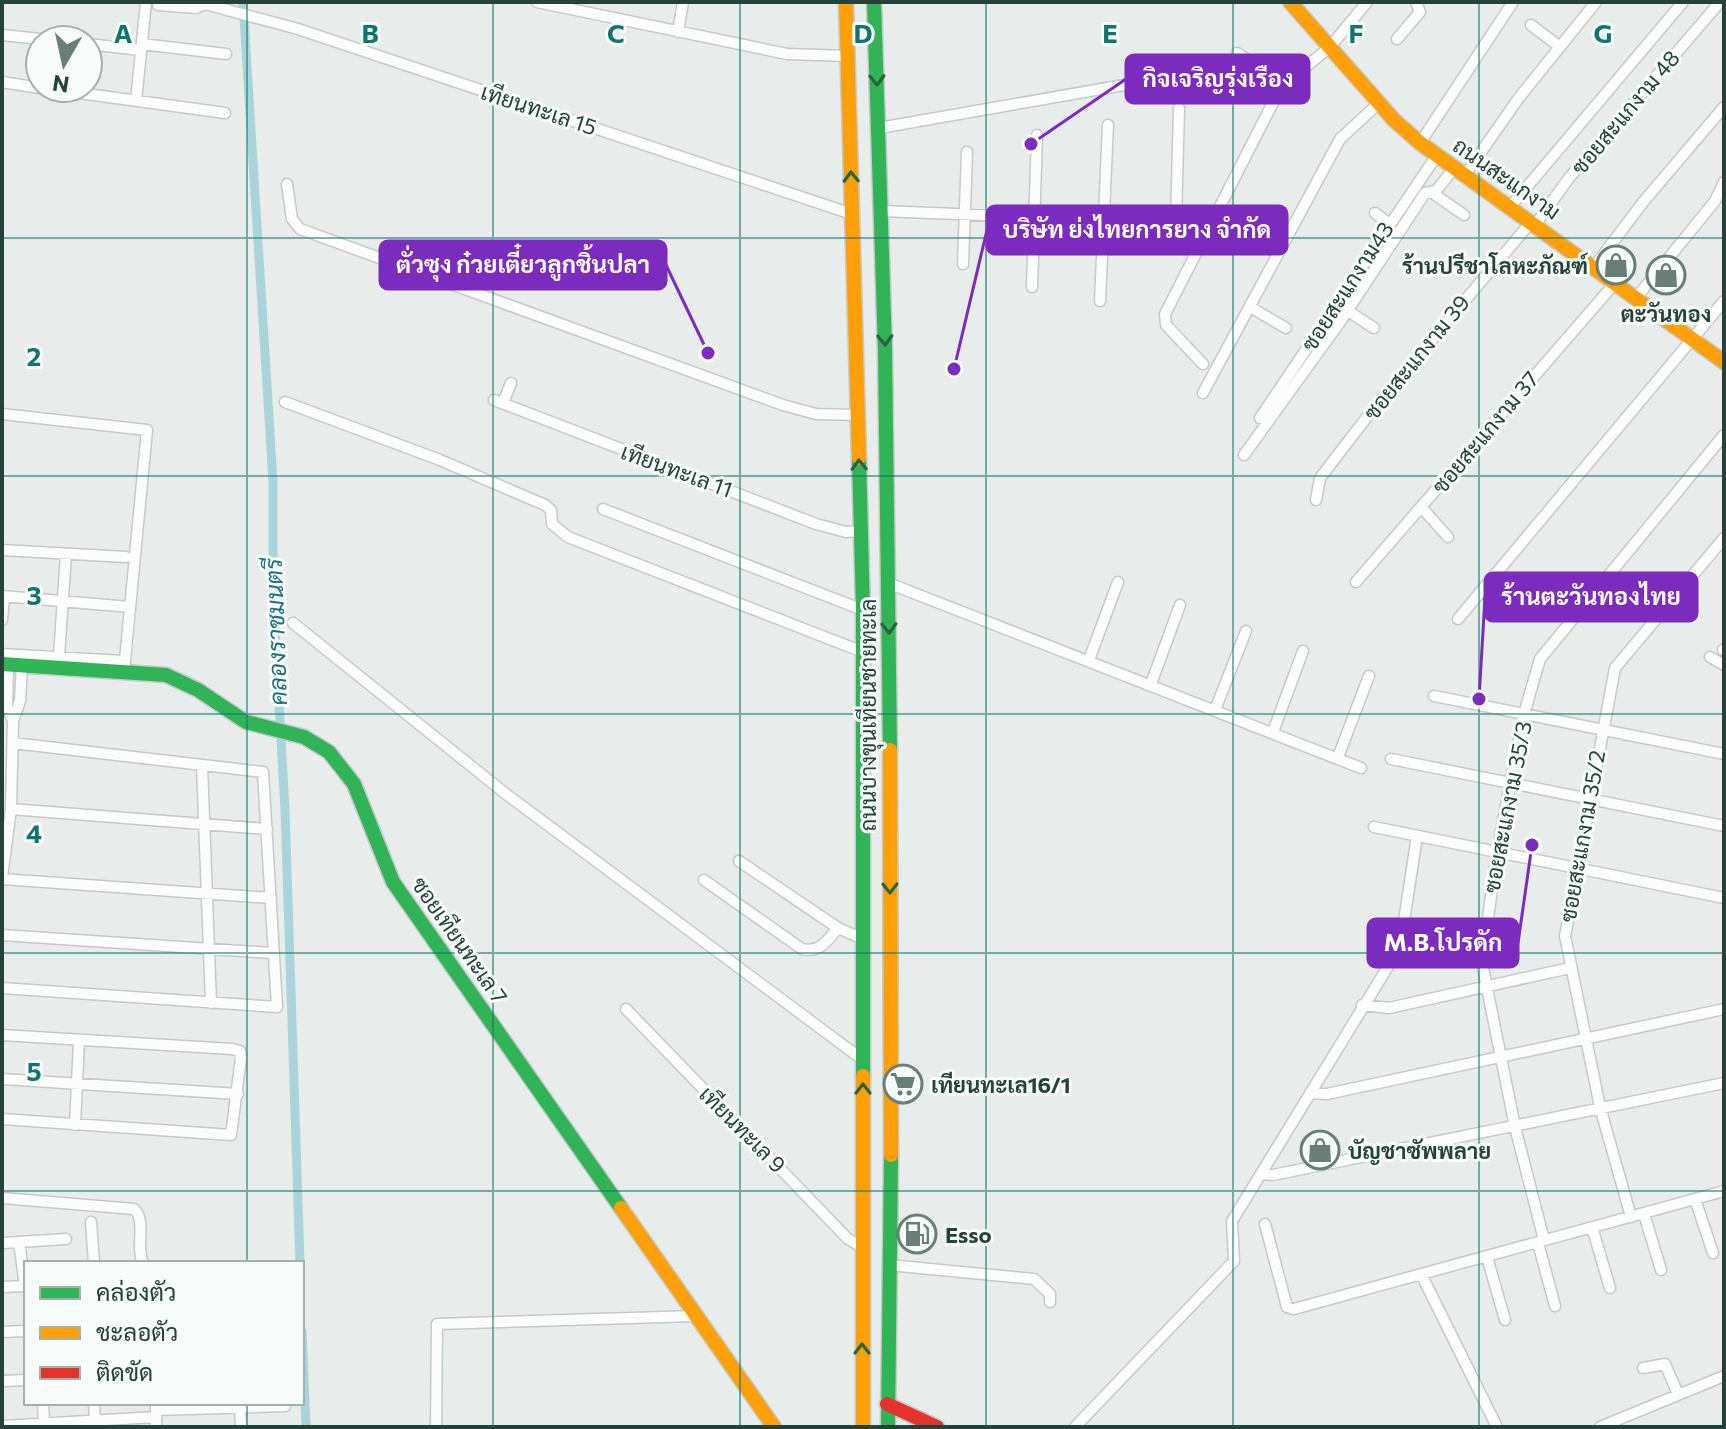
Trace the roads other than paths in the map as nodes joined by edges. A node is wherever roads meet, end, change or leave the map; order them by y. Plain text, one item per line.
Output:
1 (537, 2) edge
2 (683, 2) edge
3 (846, 2) edge
4 (874, 2) edge
5 (1290, 2) edge
6 (1367, 2) edge
7 (1416, 2) edge
8 (1513, 2) edge
9 (1596, 2) edge
10 (1683, 2) edge
11 (1720, 2) edge
12 (153, 3) edge
13 (204, 3) edge
14 (1531, 25) dead end
15 (678, 32) junction
16 (2, 35) edge
17 (24, 37) edge
18 (1397, 39) dead end
19 (104, 45) edge
20 (141, 47) junction
21 (1330, 47) junction
22 (1560, 47) junction
23 (1237, 53) dead end
24 (226, 54) dead end
25 (848, 56) junction
26 (1221, 68) dead end
27 (2, 82) edge
28 (1284, 84) junction
29 (24, 85) edge
30 (104, 97) edge
31 (136, 101) junction
32 (1379, 103) junction
33 (1724, 107) edge
34 (1179, 108) dead end
35 (225, 113) dead end
36 (1108, 125) dead end
37 (879, 128) junction
38 (1037, 135) dead end
39 (1420, 143) junction
40 (967, 152) dead end
41 (1437, 155) junction
42 (1460, 171) junction
43 (1724, 182) edge
44 (287, 184) dead end
45 (1431, 192) junction
46 (1510, 207) junction
47 (882, 211) junction
48 (965, 213) junction
49 (1375, 213) dead end
50 (852, 214) junction
51 (1034, 215) junction
52 (1464, 215) dead end
53 (1103, 218) junction
54 (1176, 221) junction
55 (1388, 223) junction
56 (1533, 224) junction
57 (1211, 225) junction
58 (1277, 253) junction
59 (963, 264) dead end
60 (1594, 267) junction
61 (1615, 283) junction
62 (1032, 287) dead end
63 (1636, 298) junction
64 (1100, 301) dead end
65 (1724, 301) edge
66 (1250, 307) junction
67 (1348, 311) junction
68 (1286, 328) dead end
69 (1374, 328) dead end
70 (1695, 340) junction
71 (1724, 362) edge
72 (1203, 364) dead end
73 (511, 383) dead end
74 (1203, 393) dead end
75 (285, 402) dead end
76 (2, 414) edge
77 (858, 415) junction
78 (1260, 418) dead end
79 (1724, 435) edge
80 (1244, 455) dead end
81 (1316, 500) dead end
82 (1421, 507) junction
83 (603, 509) dead end
84 (887, 517) junction
85 (861, 524) junction
86 (1448, 537) dead end
87 (1724, 538) edge
88 (2, 550) edge
89 (66, 554) junction
90 (862, 554) junction
91 (888, 554) junction
92 (126, 557) dead end
93 (1118, 582) dead end
94 (1356, 582) dead end
95 (888, 583) junction
96 (3, 596) edge
97 (62, 601) junction
98 (1180, 605) dead end
99 (130, 607) junction
100 (863, 610) junction
101 (1458, 619) dead end
102 (2, 620) edge
103 (293, 623) dead end
104 (1246, 631) dead end
105 (1303, 651) dead end
106 (863, 652) junction
107 (59, 656) junction
108 (1710, 657) dead end
109 (1089, 660) junction
110 (9, 662) edge
111 (1724, 665) edge
112 (124, 666) junction
113 (1369, 676) dead end
114 (1151, 684) junction
115 (1434, 696) dead end
116 (1215, 710) junction
117 (1524, 714) junction
118 (1601, 731) junction
119 (1273, 732) junction
120 (9, 746) edge
121 (1724, 754) edge
122 (1338, 757) junction
123 (1391, 759) dead end
124 (202, 766) junction
125 (1361, 768) dead end
126 (1510, 784) junction
127 (1588, 799) junction
128 (8, 811) edge
129 (203, 825) junction
130 (1724, 826) edge
131 (1374, 827) dead end
132 (267, 829) junction
133 (1417, 836) junction
134 (1497, 852) junction
135 (739, 861) dead end
136 (1575, 869) junction
137 (2, 878) edge
138 (704, 880) dead end
139 (206, 894) junction
140 (271, 898) junction
141 (1724, 898) edge
142 (838, 928) junction
143 (2, 935) edge
144 (863, 939) junction
145 (209, 950) junction
146 (272, 953) junction
147 (1570, 968) junction
148 (2, 988) edge
149 (1486, 989) junction
150 (211, 1003) junction
151 (1362, 1005) junction
152 (626, 1009) dead end
153 (1724, 1009) edge
154 (2, 1035) edge
155 (1586, 1039) junction
156 (79, 1041) junction
157 (1501, 1058) junction
158 (863, 1060) junction
159 (2, 1079) edge
160 (77, 1083) junction
161 (1724, 1083) edge
162 (1310, 1093) junction
163 (238, 1094) junction
164 (1600, 1107) junction
165 (2, 1119) edge
166 (75, 1125) junction
167 (1515, 1127) junction
168 (1263, 1174) junction
169 (1724, 1191) edge
170 (2, 1198) edge
171 (1695, 1199) junction
172 (1644, 1214) junction
173 (1631, 1217) junction
174 (91, 1222) dead end
175 (1265, 1224) dead end
176 (1592, 1227) junction
177 (66, 1239) dead end
178 (1541, 1241) junction
179 (19, 1242) junction
180 (2, 1243) edge
181 (862, 1247) junction
182 (1713, 1253) dead end
183 (1487, 1257) junction
184 (94, 1261) edge
185 (142, 1261) edge
186 (889, 1265) junction
187 (1661, 1270) dead end
188 (24, 1273) edge
189 (1422, 1276) junction
190 (24, 1286) edge
191 (2, 1287) edge
192 (1610, 1288) dead end
193 (1050, 1302) dead end
194 (1555, 1306) dead end
195 (695, 1316) junction
196 (1505, 1320) dead end
197 (24, 1331) edge
198 (2, 1332) edge
199 (1643, 1368) dead end
200 (1724, 1376) edge
201 (24, 1380) edge
202 (2, 1381) edge
203 (1678, 1394) junction
204 (887, 1404) junction
205 (43, 1405) edge
206 (240, 1405) edge
207 (285, 1406) dead end
208 (156, 1414) edge
209 (93, 1423) edge
210 (38, 1425) edge
211 (2, 1426) edge
212 (241, 1427) edge
213 (436, 1427) edge
214 (774, 1427) edge
215 (863, 1427) edge
216 (888, 1427) edge
217 (937, 1427) edge
218 (1075, 1427) edge
219 (1497, 1427) edge
220 (1600, 1427) edge

1 - 15 street
2 - 15 street
3 - 25 main road, ถนนบางขุนเทียนชายทะเล
4 -> 37 main road, ถนนบางขุนเทียนชายทะเล
5 - 21 main road, ถนนสะแกงาม
6 - 21 street
7 - 18 street
8 - 39 street
9 - 22 street
10 - 46 street
11 - 56 street, ซอยสะแกงาม 48
12 - 13 street, เทียนทะเล 15
12 - 20 street
13 - 50 street, เทียนทะเล 15
14 - 22 street
15 - 25 street
16 - 17 street
19 - 20 street
20 - 24 street
20 - 31 street
21 - 28 street
21 - 32 main road, ถนนสะแกงาม
22 - 42 street
23 - 28 street
50 -> 25 main road, ถนนบางขุนเทียนชายทะเล
26 - 37 street
27 - 29 street
28 - 57 street
30 - 31 street
31 - 35 street
32 - 39 main road, ถนนสะแกงาม
32 - 58 street
33 - 60 street
34 - 54 street
36 - 53 street
37 - 47 main road, ถนนบางขุนเทียนชายทะเล
38 - 51 street
39 - 41 main road, ถนนสะแกงาม
40 - 48 street
41 - 42 main road, ถนนสะแกงาม
41 - 55 street, ซอยสะแกงาม43
42 - 45 street
42 - 46 main road, ถนนสะแกงาม
43 - 63 street
44 - 77 street
45 - 52 street
45 - 67 street
46 - 56 main road, ถนนสะแกงาม
47 - 48 street
47 -> 84 main road, ถนนบางขุนเทียนชายทะเล
48 - 51 street
48 - 59 street
49 - 55 street
50 - 77 main road, ถนนบางขุนเทียนชายทะเล
51 - 53 street
51 - 62 street
53 - 54 street
53 - 64 street
54 - 57 street
55 - 78 street, ซอยสะแกงาม43
56 - 60 main road, ถนนสะแกงาม
56 - 81 street, ซอยสะแกงาม 39
57 - 58 street
57 - 72 street
58 - 66 street
60 - 61 main road, ถนนสะแกงาม
61 - 63 main road, ถนนสะแกงาม
61 - 82 street, ซอยสะแกงาม 37
63 - 70 main road, ถนนสะแกงาม
65 - 70 street
66 - 68 street
66 - 74 street
67 - 69 street
67 - 80 street
70 - 71 main road, ถนนสะแกงาม
70 - 101 street
73 - 85 street, เทียนทะเล 11
75 - 106 street
76 - 99 street
85 -> 77 main road, ถนนบางขุนเทียนชายทะเล
79 - 117 street, ซอยสะแกงาม 35/3
82 - 86 street
82 - 94 street, ซอยสะแกงาม 37
83 - 100 street
84 - 85 main road
84 - 91 main road, ถนนบางขุนเทียนชายทะเล
85 - 90 main road, ถนนบางขุนเทียนชายทะเล
87 - 118 street, ซอยสะแกงาม 35/2
88 - 89 street
89 - 92 street
89 - 97 street
90 - 91 main road
90 - 100 main road, ถนนบางขุนเทียนชายทะเล
91 - 95 main road, ถนนบางขุนเทียนชายทะเล
93 - 109 street
95 - 109 street
95 -> 186 main road, ถนนบางขุนเทียนชายทะเล
96 - 97 street
96 - 102 street
97 - 99 street
97 - 107 street
98 - 114 street
99 - 112 street
100 - 106 main road, ถนนบางขุนเทียนชายทะเล
103 - 158 street
104 - 116 street
105 - 119 street
106 - 144 main road, ถนนบางขุนเทียนชายทะเล
107 - 110 street
107 - 112 street
108 - 111 street
109 - 114 street
110 - 112 main road, ซอยเทียนทะเล 7
110 - 120 street
112 - 195 main road, ซอยเทียนทะเล 7
113 - 122 street
114 - 116 street
115 - 117 street
116 - 119 street
117 - 118 street
117 - 126 street, ซอยสะแกงาม 35/3
118 - 121 street
118 - 127 street, ซอยสะแกงาม 35/2
119 - 122 street
120 - 124 street
120 - 128 street
122 - 125 street
123 - 126 street
124 - 129 street
124 - 132 street
126 - 127 street
126 - 134 street, ซอยสะแกงาม 35/3
127 - 130 street
127 - 136 street, ซอยสะแกงาม 35/2
128 - 129 street
128 - 137 street
129 - 132 street
129 - 139 street
131 - 133 street
132 - 140 street
133 - 134 street
133 - 151 street
134 - 136 street
134 - 149 street, ซอยสะแกงาม 35/3
135 - 142 street
136 - 141 street
136 - 147 street, ซอยสะแกงาม 35/2
137 - 139 street
138 - 142 street
139 - 140 street
139 - 145 street
140 - 146 street
142 - 144 street
143 - 145 street
144 - 158 main road, ถนนบางขุนเทียนชายทะเล
145 - 146 street
145 - 150 street
146 - 150 street
147 - 149 street
147 - 155 street, ซอยสะแกงาม 35/2
148 - 150 street
149 - 151 street
149 - 157 street, ซอยสะแกงาม 35/3
151 - 162 street
152 - 181 street, เทียนทะเล 9
153 - 155 street
154 - 156 street
155 - 157 street
155 - 164 street, ซอยสะแกงาม 35/2
156 - 160 street
156 - 163 street
157 - 162 street
157 - 167 street, ซอยสะแกงาม 35/3
181 -> 158 main road, ถนนบางขุนเทียนชายทะเล
159 - 160 street
160 - 163 street
160 - 166 street
161 - 164 street
162 - 168 street
163 - 166 street
164 - 167 street
164 - 173 street, ซอยสะแกงาม 35/2
165 - 166 street
167 - 168 street
167 - 178 street, ซอยสะแกงาม 35/3
168 - 218 street
169 - 171 street
170 - 185 street
171 - 172 street
171 - 182 street
172 - 173 street
172 - 187 street
173 - 176 street
174 - 184 street
175 - 189 street
176 - 178 street
176 - 192 street
177 - 179 street
178 - 183 street
178 - 194 street, ซอยสะแกงาม 35/3
179 - 180 street
179 - 188 street
215 -> 181 main road, ถนนบางขุนเทียนชายทะเล
183 - 189 street
183 - 196 street
186 - 193 street
186 - 204 main road, ถนนบางขุนเทียนชายทะเล
189 - 219 street
190 - 191 street
195 - 213 street
195 - 214 main road, ซอยเทียนทะเล 7
197 - 198 street
199 - 203 street
200 - 203 street
201 - 202 street
203 - 220 street
204 - 216 main road, ถนนบางขุนเทียนชายทะเล
204 - 217 main road
205 - 210 street
206 - 207 street
206 - 208 street
206 - 212 street
208 - 209 street
209 - 210 street
210 - 211 street

